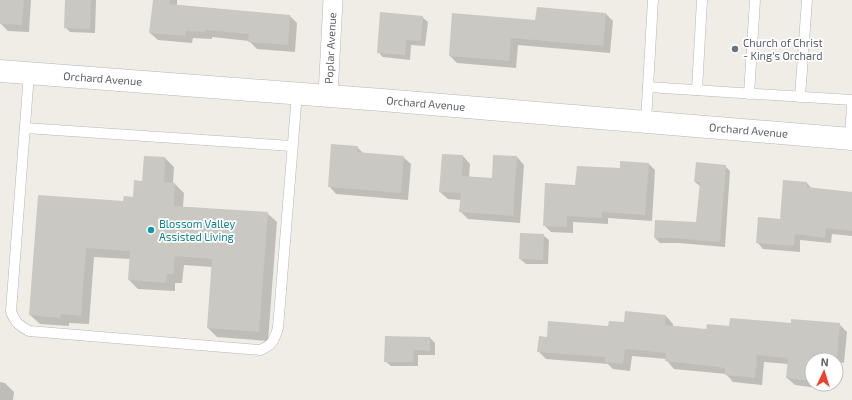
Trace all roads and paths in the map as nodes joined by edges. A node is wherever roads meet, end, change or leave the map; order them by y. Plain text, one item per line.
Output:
1 (333, 0) edge
2 (653, 0) edge
3 (702, 0) edge
4 (755, 0) edge
5 (807, 0) edge
6 (0, 71) edge
7 (29, 73) junction
8 (648, 87) junction
9 (697, 90) junction
10 (296, 93) junction
11 (749, 94) junction
12 (328, 96) junction
13 (800, 97) junction
14 (852, 100) edge
15 (852, 104) edge
16 (646, 121) junction
17 (25, 128) junction
18 (851, 139) edge
19 (292, 146) junction

1 - 12 street, Poplar Avenue
2 - 8 lane
3 - 9 lane
4 - 11 lane
5 - 13 lane
6 - 7 street, Orchard Avenue
7 - 10 street, Orchard Avenue
7 - 17 lane
8 - 9 lane
8 - 16 lane
9 - 11 lane
10 - 12 street, Orchard Avenue
10 - 19 lane
11 - 13 lane
12 - 16 street, Orchard Avenue
13 - 14 lane
15 - 18 lane
16 - 18 street, Orchard Avenue
17 - 19 lane
17 - 19 lane

